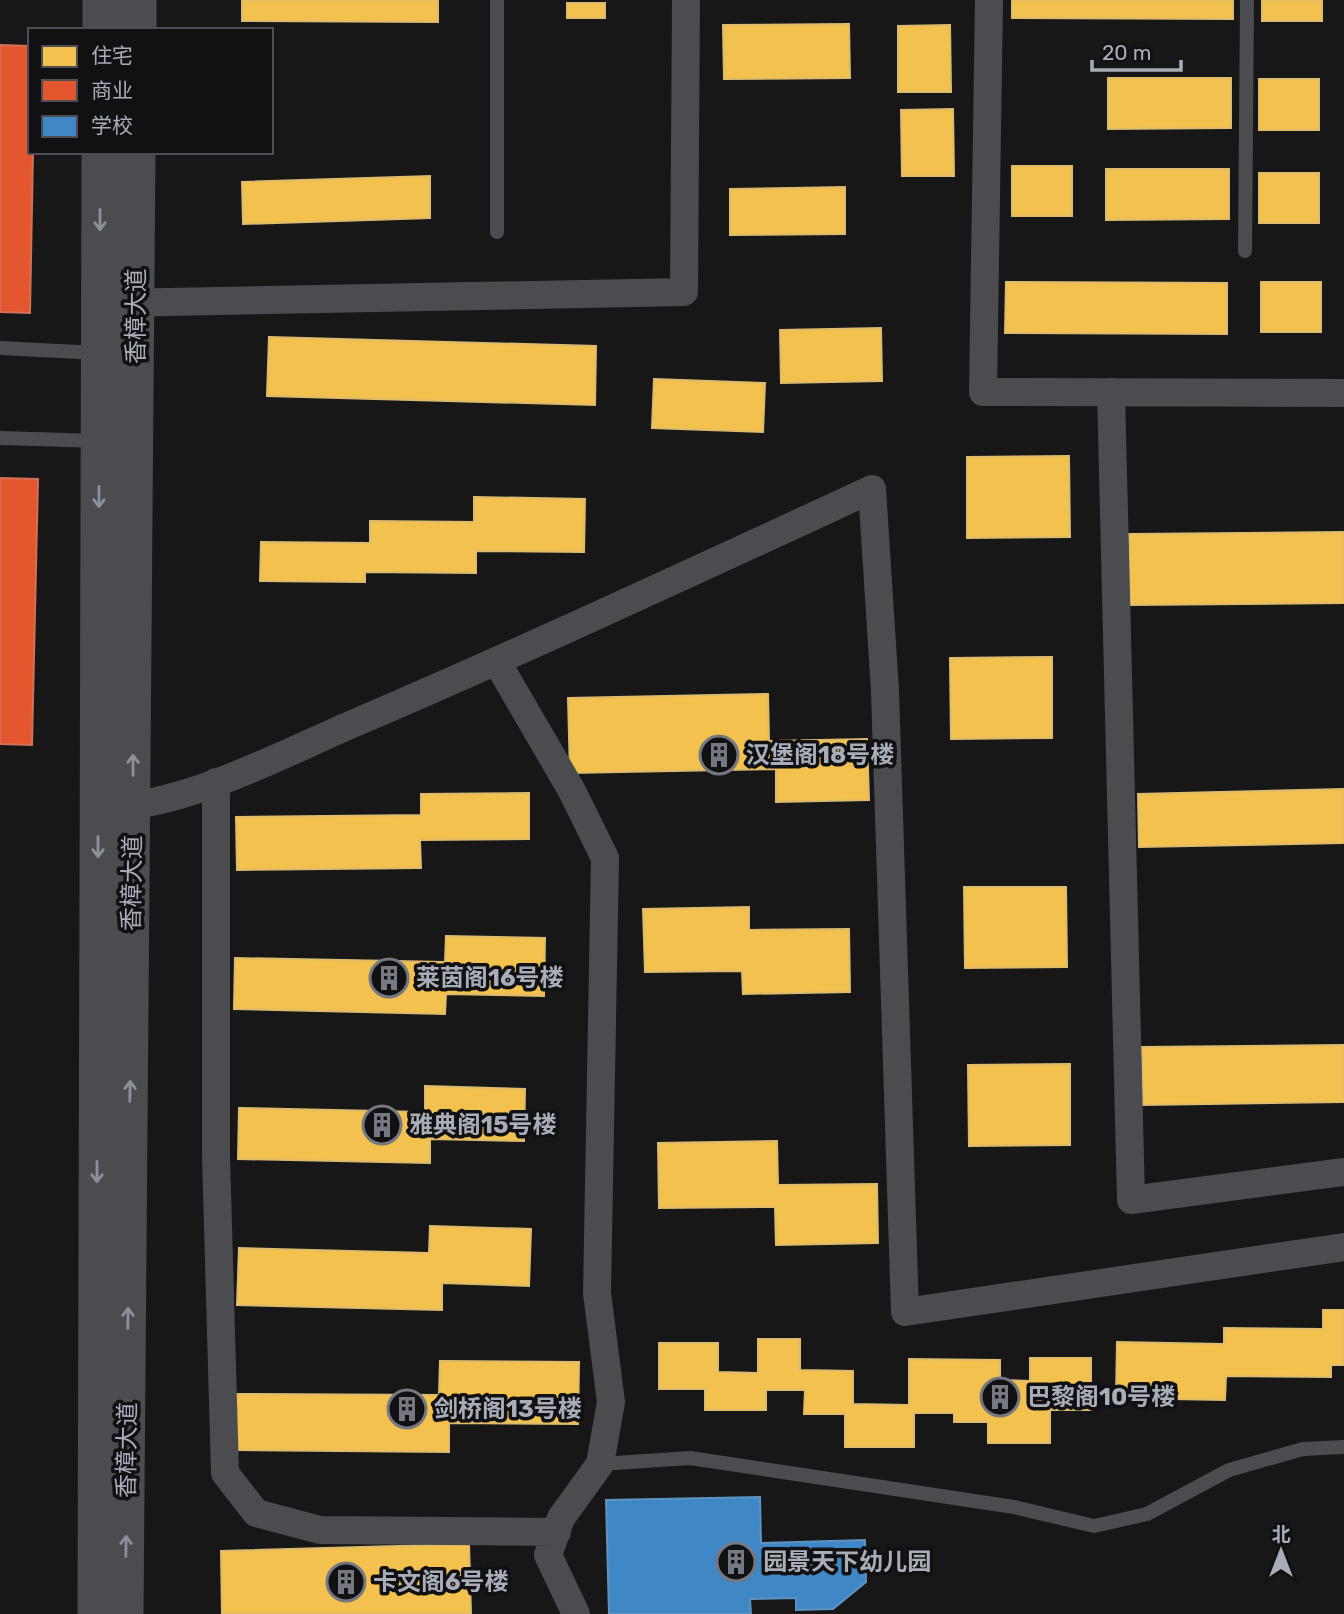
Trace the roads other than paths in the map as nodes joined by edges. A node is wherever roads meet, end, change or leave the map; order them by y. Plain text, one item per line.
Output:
1 (101, 0) edge
2 (138, 0) edge
3 (497, 0) edge
4 (686, 0) edge
5 (989, 0) edge
6 (1247, 0) edge
7 (101, 28) edge
8 (138, 28) edge
9 (100, 154) edge
10 (137, 154) edge
11 (497, 232) dead end
12 (1245, 251) dead end
13 (136, 302) junction
14 (100, 304) junction
15 (0, 348) edge
16 (100, 353) junction
17 (1111, 392) junction
18 (1344, 393) edge
19 (0, 438) edge
20 (99, 441) junction
21 (497, 662) junction
22 (216, 782) junction
23 (116, 807) junction
24 (1344, 1172) edge
25 (1344, 1247) edge
26 (1344, 1447) edge
27 (600, 1464) junction
28 (557, 1532) junction
29 (96, 1614) edge
30 (125, 1614) edge
31 (576, 1614) edge

1 - 7 street
2 - 8 street
3 - 11 lane
4 - 13 street
5 - 17 street
6 - 12 lane
9 -> 14 street, 香樟大道
10 - 13 street, 香樟大道
13 - 14 street
23 -> 13 street, 香樟大道
14 - 16 street, 香樟大道
15 - 16 lane
16 - 20 street, 香樟大道
17 - 18 street
17 - 24 street
19 - 20 lane
20 -> 23 street, 香樟大道
21 - 22 street
21 - 25 street
21 - 27 street
22 - 23 street
22 - 28 street
23 -> 29 street, 香樟大道
30 -> 23 street, 香樟大道
26 - 27 lane
27 - 28 street
28 - 31 street

